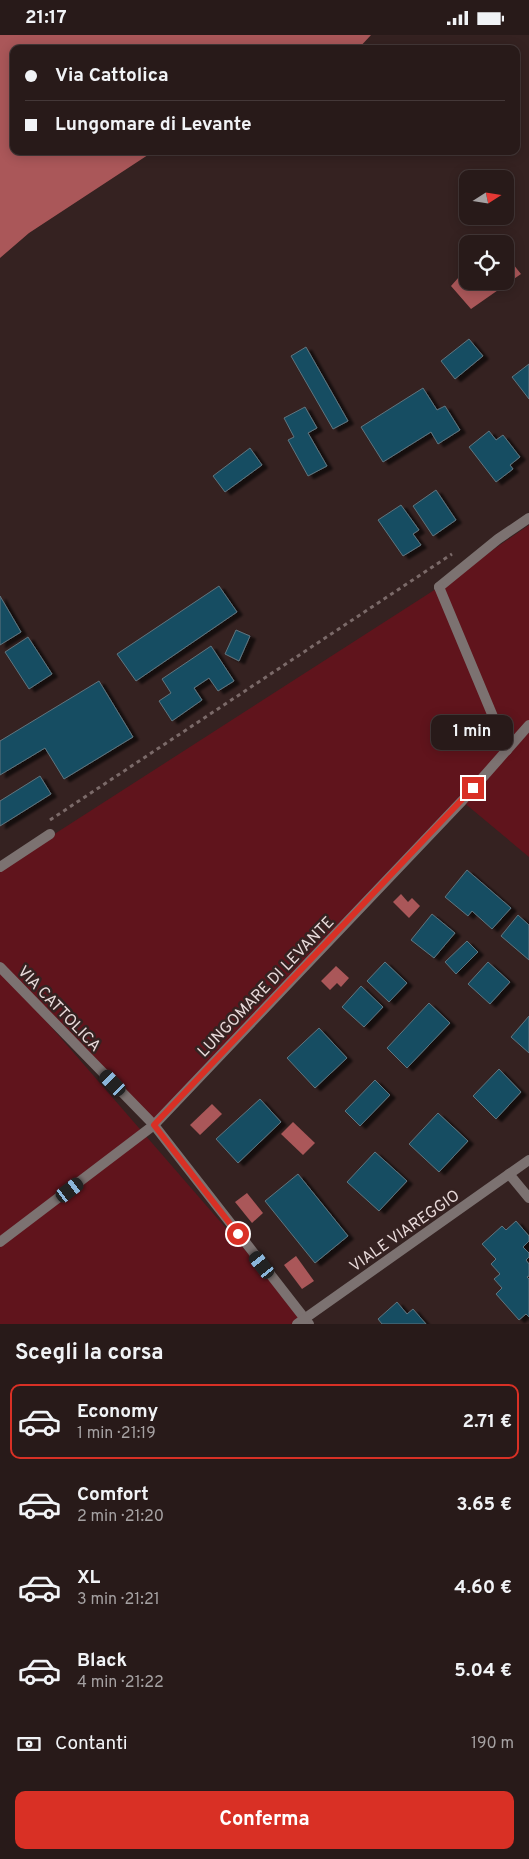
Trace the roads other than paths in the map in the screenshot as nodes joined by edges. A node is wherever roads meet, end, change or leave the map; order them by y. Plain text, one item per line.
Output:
1 (529, 518) edge
2 (529, 725) edge
3 (507, 750) junction
4 (50, 834) dead end
5 (0, 867) edge
6 (0, 967) edge
7 (154, 1125) junction
8 (529, 1160) edge
9 (509, 1174) junction
10 (529, 1198) edge
11 (0, 1242) edge
12 (303, 1322) edge

1 - 3 street
2 - 3 street, LUNGOMARE DI LEVANTE
3 - 7 street, LUNGOMARE DI LEVANTE
4 - 5 street
6 - 7 street, VIA CATTOLICA
7 - 11 street, LUNGOMARE DI LEVANTE
7 - 12 street, VIA CATTOLICA
8 - 9 street, VIALE VIAREGGIO
9 - 10 street
9 - 12 street, VIALE VIAREGGIO

